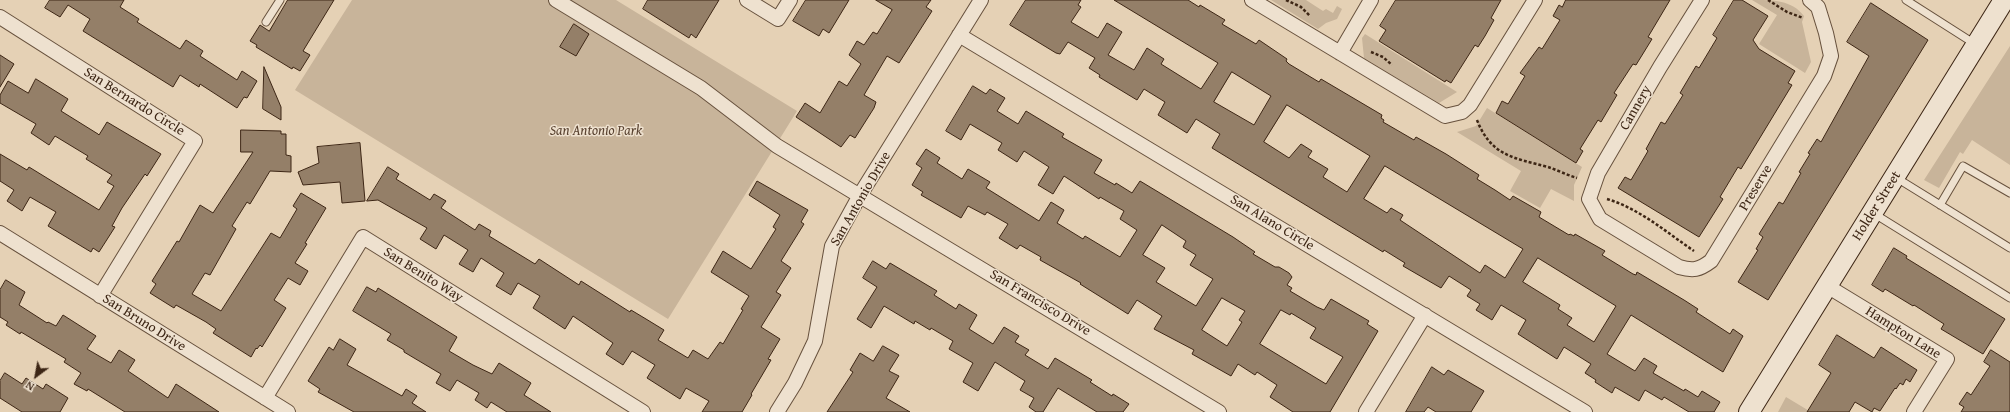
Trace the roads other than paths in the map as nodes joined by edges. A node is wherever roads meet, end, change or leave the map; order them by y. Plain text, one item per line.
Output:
1 (280, 0) edge
2 (556, 0) edge
3 (747, 0) edge
4 (790, 0) edge
5 (981, 0) edge
6 (1252, 0) edge
7 (1371, 0) edge
8 (1535, 0) edge
9 (1702, 0) edge
10 (1810, 0) edge
11 (1906, 0) edge
12 (2004, 0) edge
13 (0, 17) edge
14 (266, 22) dead end
15 (960, 35) junction
16 (1977, 45) junction
17 (1340, 53) junction
18 (1895, 177) junction
19 (2010, 193) edge
20 (860, 195) junction
21 (1940, 205) junction
22 (1873, 212) junction
23 (1600, 219) joint
24 (0, 233) edge
25 (2010, 248) edge
26 (1827, 286) junction
27 (100, 296) junction
28 (2010, 298) edge
29 (1425, 315) junction
30 (265, 398) junction
31 (288, 412) edge
32 (643, 412) edge
33 (777, 412) edge
34 (1219, 412) edge
35 (1366, 412) edge
36 (1585, 412) edge
37 (1749, 412) edge
38 (1914, 412) edge

1 - 14 lane
2 - 20 street, San Francisco Drive
3 - 4 street
5 - 15 street, San Antonio Drive
6 - 17 street
7 - 17 street
8 - 17 street
9 - 23 street, Cannery
10 - 23 street, Preserve
11 - 16 lane
12 - 16 street, Holder Street
13 - 27 street, San Bernardo Circle
15 - 20 street, San Antonio Drive
15 - 29 street, San Alano Circle
16 - 18 street, Holder Street
18 - 21 lane
18 - 22 street, Holder Street
19 - 21 lane
20 - 33 street, San Antonio Drive
20 - 34 street, San Francisco Drive
21 - 25 lane
22 - 26 street, Holder Street
22 - 28 lane
24 - 27 street, San Bruno Drive
26 - 37 street, Holder Street
26 - 38 street, Hampton Lane
27 - 30 street, San Bruno Drive
29 - 35 street
29 - 36 street, San Alano Circle
30 - 31 street, San Bruno Drive
30 - 32 street, San Benito Way

